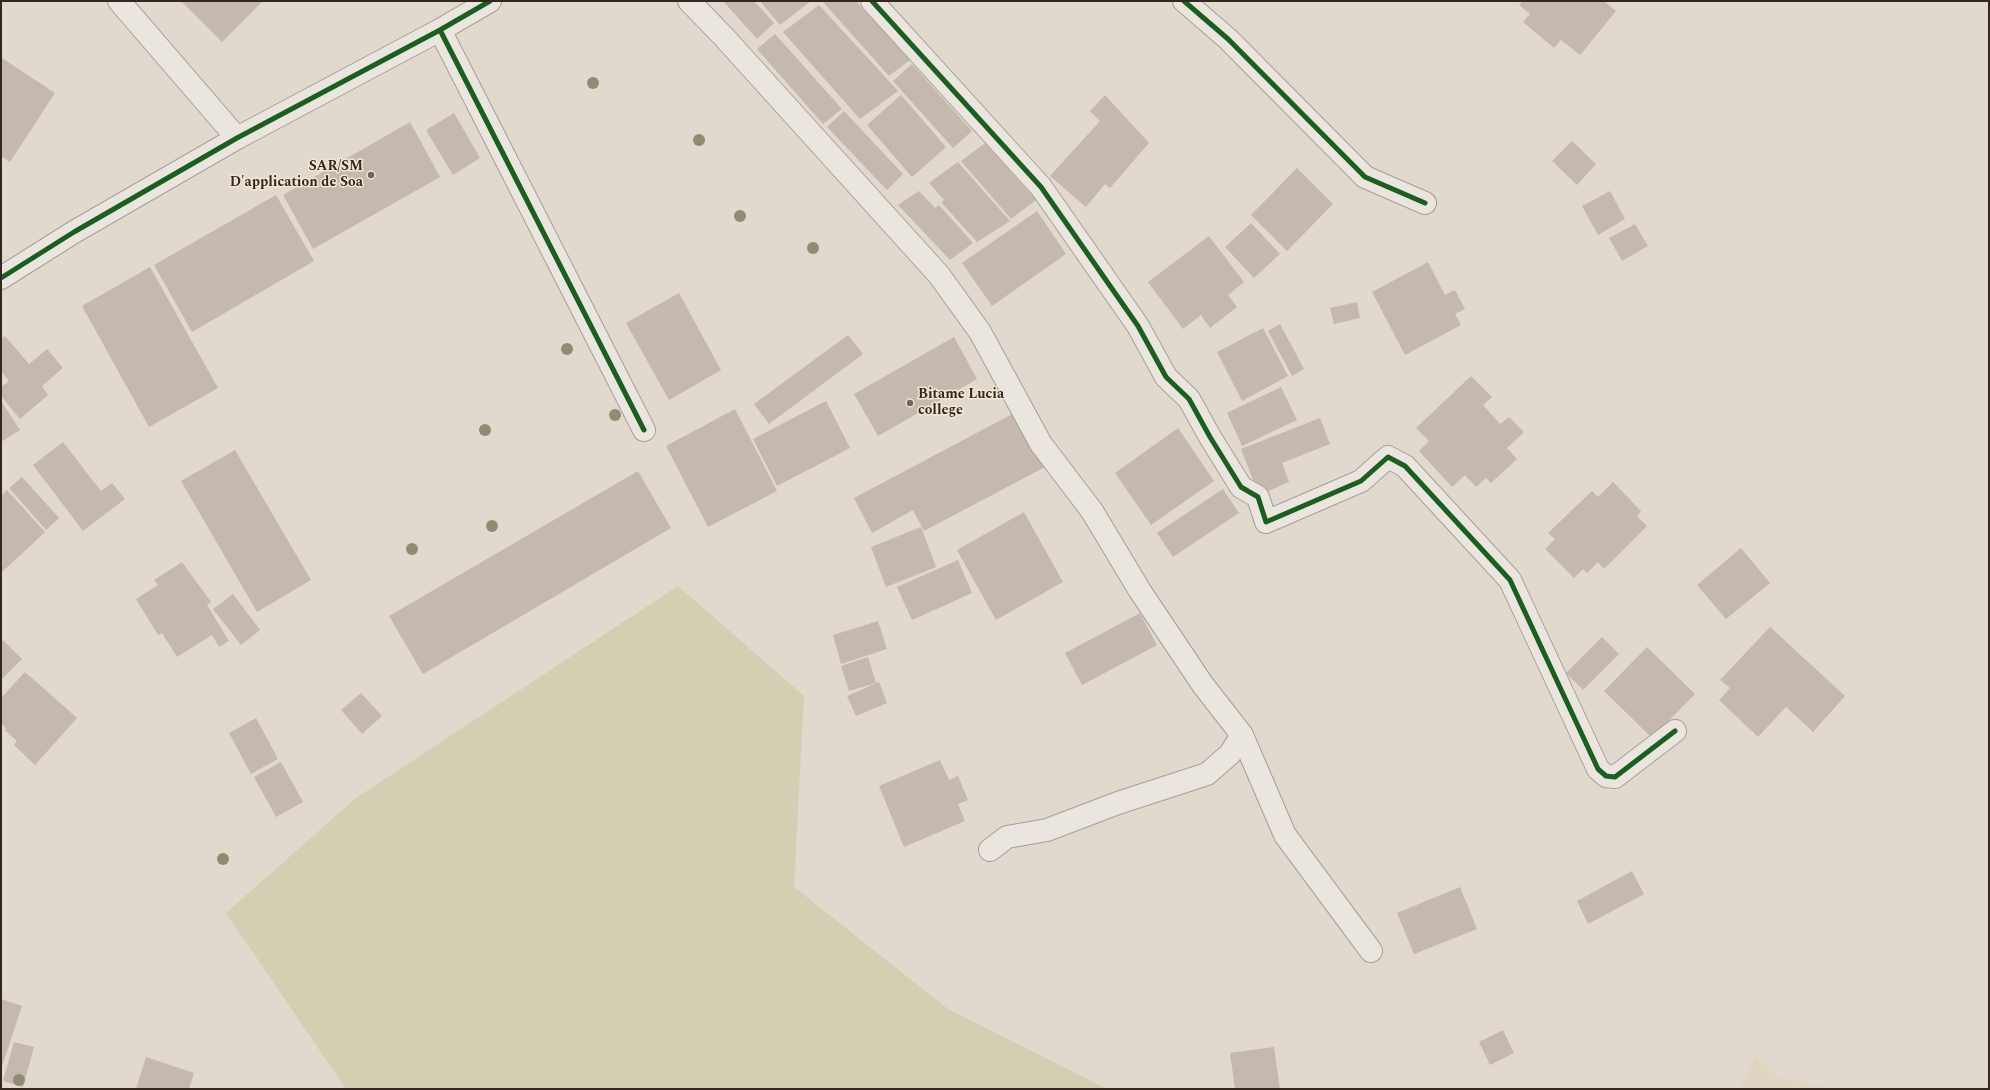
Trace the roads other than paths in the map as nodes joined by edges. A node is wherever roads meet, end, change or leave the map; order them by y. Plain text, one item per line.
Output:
1 (119, 1) edge
2 (490, 1) edge
3 (689, 1) edge
4 (872, 1) edge
5 (1184, 1) edge
6 (440, 30) junction
7 (237, 138) junction
8 (1425, 203) dead end
9 (1, 278) edge
10 (644, 430) dead end
11 (1675, 732) dead end
12 (1242, 735) junction
13 (990, 850) dead end
14 (1371, 950) dead end

1 - 7 street
2 - 6 street
3 - 12 street
4 - 11 street
5 - 8 street
6 - 7 street
6 - 10 street
7 - 9 street
12 - 13 street
12 - 14 street

